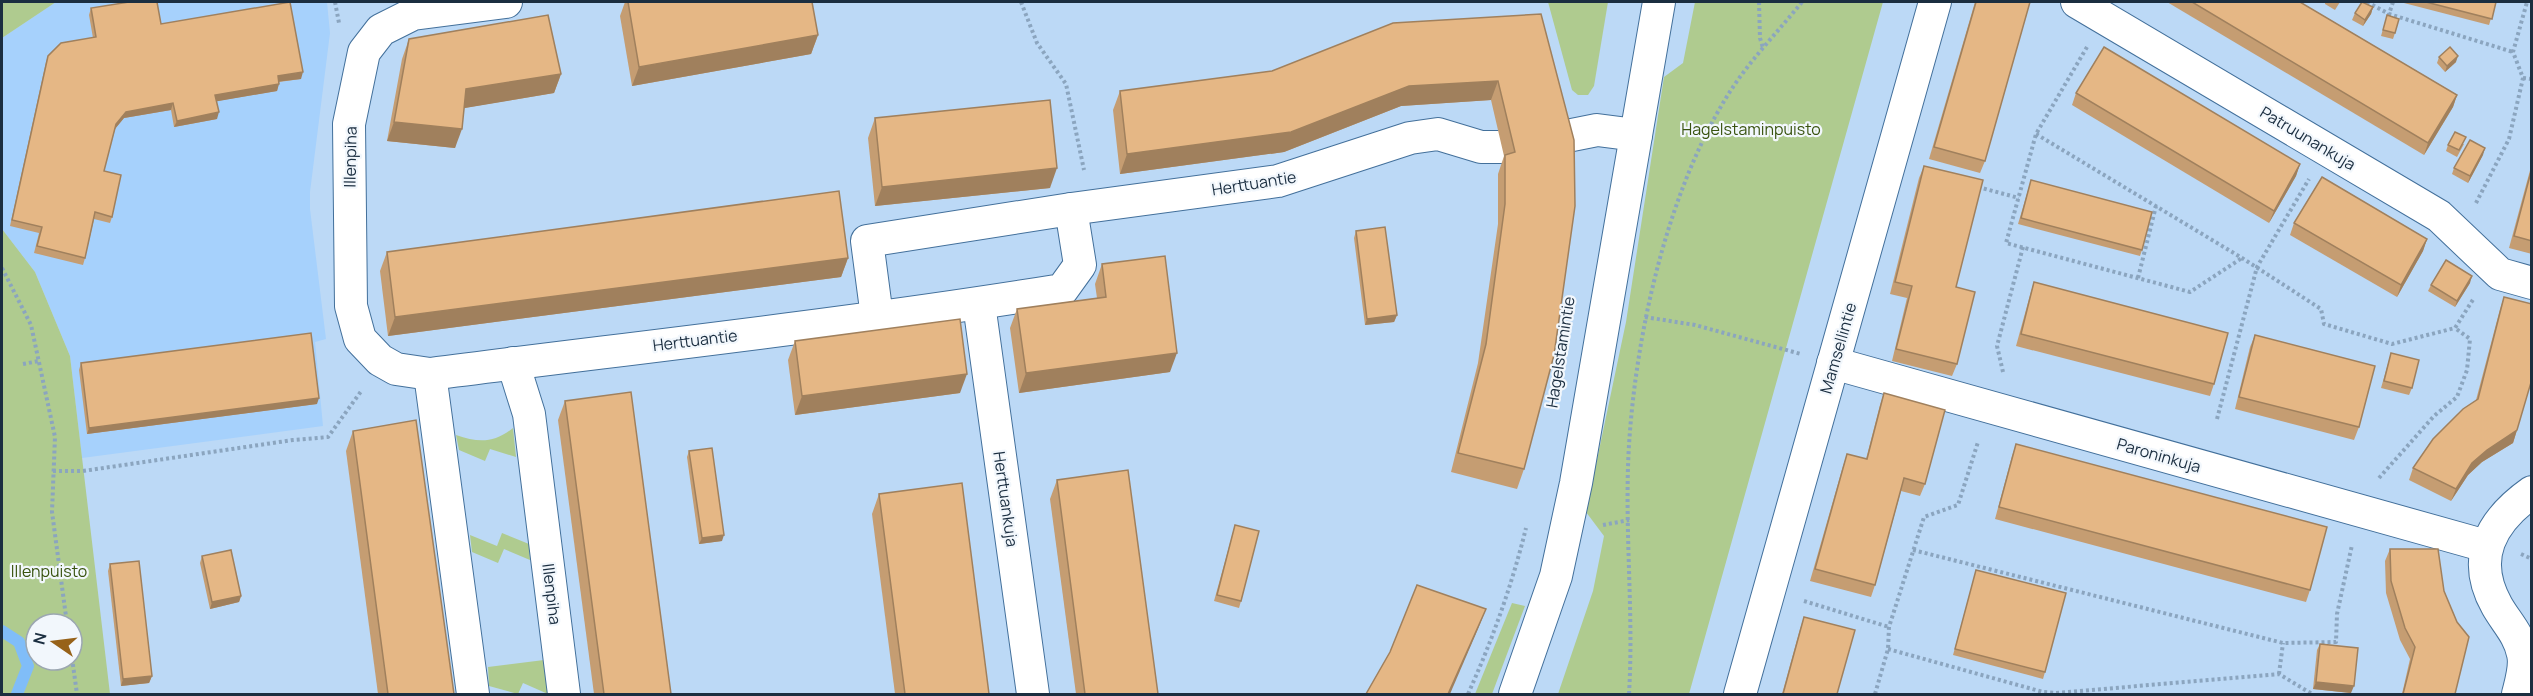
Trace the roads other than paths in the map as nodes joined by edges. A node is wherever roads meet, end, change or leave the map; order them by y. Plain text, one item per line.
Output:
1 (506, 2) edge
2 (1659, 2) edge
3 (1935, 2) edge
4 (2077, 2) edge
5 (1636, 135) junction
6 (1562, 137) edge
7 (1501, 147) dead end
8 (1081, 207) junction
9 (2532, 283) edge
10 (979, 304) junction
11 (878, 317) junction
12 (513, 363) junction
13 (1833, 363) junction
14 (430, 374) junction
15 (2532, 492) edge
16 (2486, 546) junction
17 (473, 694) edge
18 (564, 694) edge
19 (1033, 694) edge
20 (1515, 694) edge
21 (1740, 694) edge
22 (2518, 694) edge

1 - 14 street, Illenpiha
2 - 5 street
3 - 13 street, Mamsellintie
4 - 9 street, Patruunankuja
5 - 6 street
5 - 20 street
7 - 8 street, Herttuantie
8 - 10 street, Herttuantie
8 - 11 street, Herttuantie
10 - 11 street, Herttuantie
10 - 19 street, Herttuankuja
11 - 12 street, Herttuantie
12 - 14 street, Illenpiha
12 - 18 street, Illenpiha
13 - 16 street, Paroninkuja
13 - 21 street, Mamsellintie
14 - 17 street
15 - 16 street
16 - 22 street

